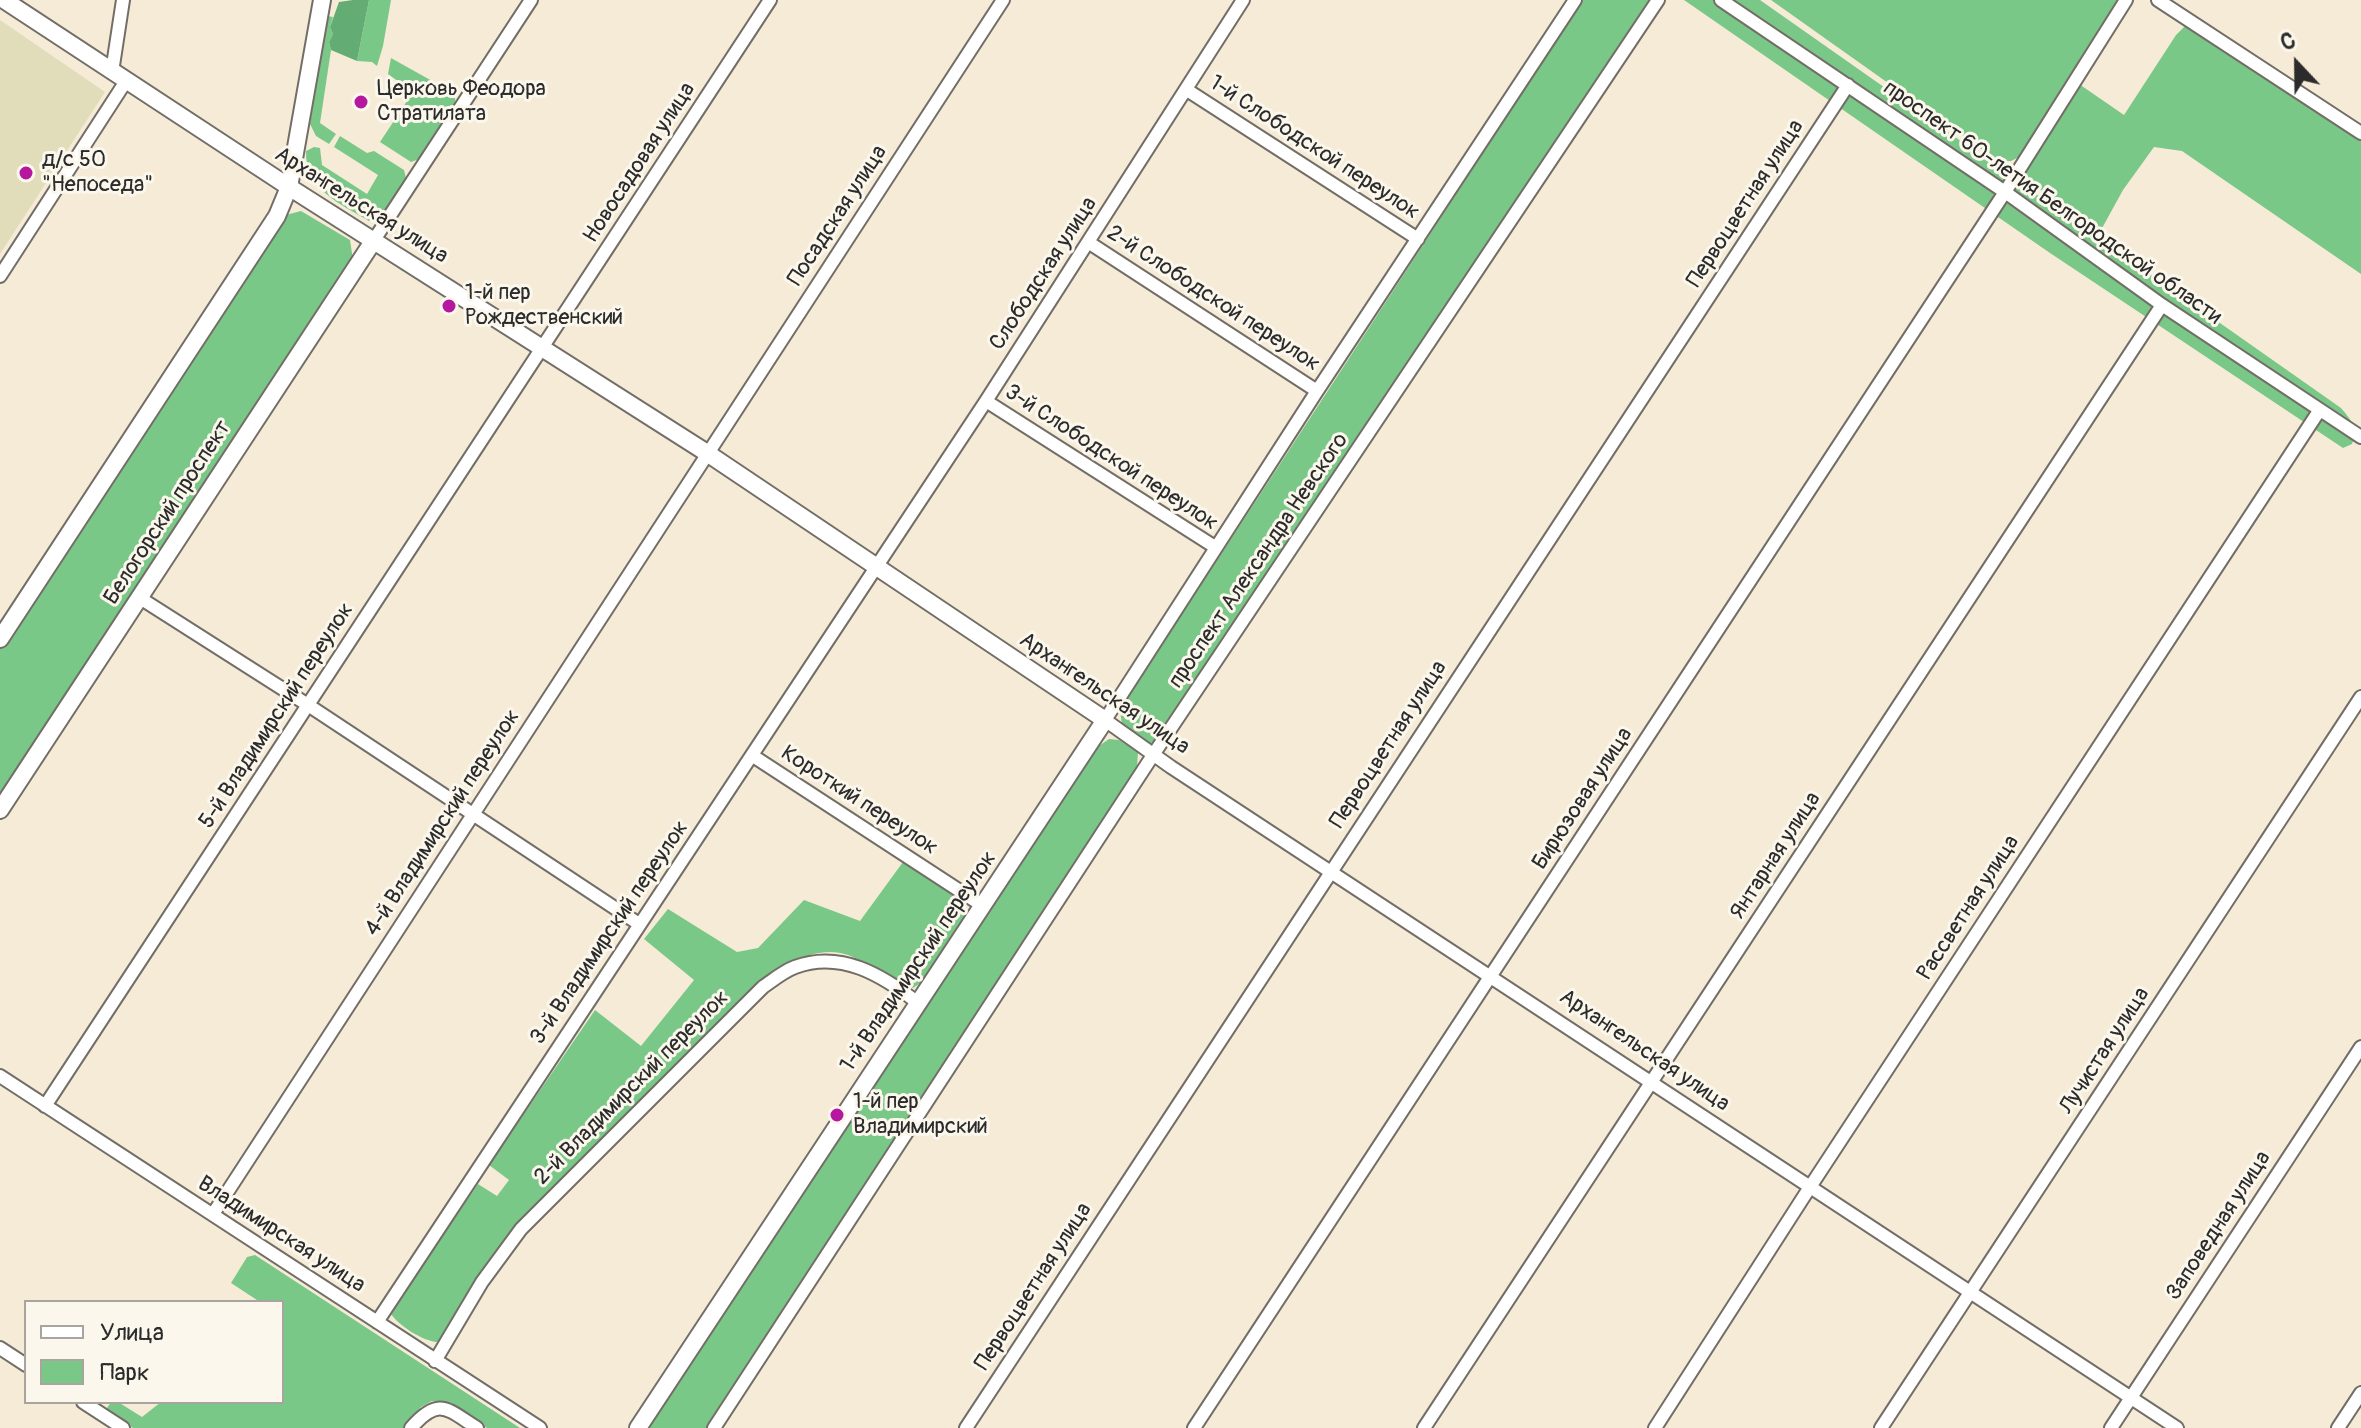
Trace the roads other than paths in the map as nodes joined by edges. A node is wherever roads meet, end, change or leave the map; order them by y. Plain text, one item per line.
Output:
1 (4, 0) edge
2 (123, 0) edge
3 (322, 0) edge
4 (531, 0) edge
5 (770, 0) edge
6 (1003, 0) edge
7 (1243, 0) edge
8 (1575, 0) edge
9 (1658, 0) edge
10 (1721, 0) edge
11 (2126, 0) edge
12 (2158, 0) edge
13 (119, 76) junction
14 (1848, 85) junction
15 (1187, 90) junction
16 (2361, 133) edge
17 (289, 187) junction
18 (2005, 192) junction
19 (1418, 239) junction
20 (374, 240) junction
21 (1088, 242) junction
22 (0, 276) edge
23 (2162, 305) junction
24 (543, 348) junction
25 (1317, 391) junction
26 (986, 401) junction
27 (2319, 411) junction
28 (2361, 437) edge
29 (707, 453) junction
30 (1215, 547) junction
31 (876, 566) junction
32 (140, 598) junction
33 (0, 639) edge
34 (2361, 697) edge
35 (308, 705) junction
36 (1105, 720) junction
37 (1153, 755) junction
38 (753, 756) junction
39 (0, 810) edge
40 (473, 814) junction
41 (1330, 872) junction
42 (983, 906) junction
43 (639, 924) junction
44 (1491, 976) junction
45 (918, 1003) junction
46 (2361, 1047) edge
47 (0, 1076) edge
48 (1651, 1083) junction
49 (45, 1106) junction
50 (1810, 1187) junction
51 (213, 1214) junction
52 (1971, 1291) junction
53 (377, 1322) junction
54 (0, 1348) edge
55 (435, 1361) junction
56 (24, 1364) edge
57 (2361, 1393) edge
58 (2131, 1398) junction
59 (86, 1404) edge
60 (123, 1428) edge
61 (411, 1428) edge
62 (477, 1428) edge
63 (540, 1428) edge
64 (638, 1428) edge
65 (714, 1428) edge
66 (966, 1428) edge
67 (1194, 1428) edge
68 (1424, 1428) edge
69 (1655, 1428) edge
70 (1881, 1428) edge
71 (2111, 1428) edge
72 (2177, 1428) edge
73 (2338, 1428) edge

1 - 13 street, Архангельская улица
2 - 13 street
3 - 17 street
4 - 20 street
5 - 24 street, Новосадовая улица
6 - 29 street, Посадская улица
7 - 15 street, Слободская улица
8 - 19 street, проспект Александра Невского
9 - 37 street, проспект Александра Невского
10 - 14 street, проспект 60-летия Белгородской области
11 - 18 street, Бирюзовая улица
12 - 16 street
13 - 17 street, Архангельская улица
13 - 22 street
14 - 18 street, проспект 60-летия Белгородской области
14 - 41 street, Первоцветная улица
15 - 19 street, 1-й Слободской переулок
15 - 21 street, Слободская улица
17 - 20 street, Архангельская улица
17 - 33 street
18 - 23 street, проспект 60-летия Белгородской области
18 - 44 street, Бирюзовая улица
19 - 25 street, проспект Александра Невского
20 - 24 street, Архангельская улица
20 - 32 street, Белогорский проспект
21 - 25 street, 2-й Слободской переулок
21 - 26 street, Слободская улица
23 - 27 street, проспект 60-летия Белгородской области
23 - 48 street, Янтарная улица
24 - 29 street, Архангельская улица
24 - 35 street, 5-й Владимирский переулок
25 - 30 street, проспект Александра Невского
26 - 30 street, 3-й Слободской переулок
26 - 31 street, Слободская улица
27 - 28 street, проспект 60-летия Белгородской области
27 - 50 street, Рассветная улица
29 - 31 street, Архангельская улица
29 - 40 street, 4-й Владимирский переулок
30 - 36 street, проспект Александра Невского
31 - 36 street, Архангельская улица
31 - 38 street, 3-й Владимирский переулок
32 - 35 street
32 - 39 street, Белогорский проспект
34 - 52 street, Лучистая улица
35 - 40 street
35 - 49 street, 5-й Владимирский переулок
36 - 37 street, Архангельская улица
36 - 42 street, 1-й Владимирский переулок
37 - 41 street, Архангельская улица
37 - 65 street, проспект Александра Невского
38 - 42 street, Короткий переулок
38 - 43 street, 3-й Владимирский переулок
40 - 43 street
40 - 51 street, 4-й Владимирский переулок
41 - 44 street, Архангельская улица
41 - 66 street, Первоцветная улица
42 - 45 street, 1-й Владимирский переулок
43 - 53 street, 3-й Владимирский переулок
44 - 48 street, Архангельская улица
44 - 67 street, Бирюзовая улица
45 - 55 street, 2-й Владимирский переулок
45 - 64 street, 1-й Владимирский переулок
46 - 58 street, Заповедная улица
47 - 49 street, Владимирская улица
48 - 50 street, Архангельская улица
48 - 68 street, Янтарная улица
49 - 51 street, Владимирская улица
50 - 52 street, Архангельская улица
50 - 69 street, Рассветная улица
51 - 53 street, Владимирская улица
52 - 58 street, Архангельская улица
52 - 70 street, Лучистая улица
53 - 55 street, Владимирская улица
54 - 56 street
55 - 63 street, Владимирская улица
57 - 73 street
58 - 71 street, Заповедная улица
58 - 72 street, Архангельская улица
59 - 60 street
61 - 62 street

